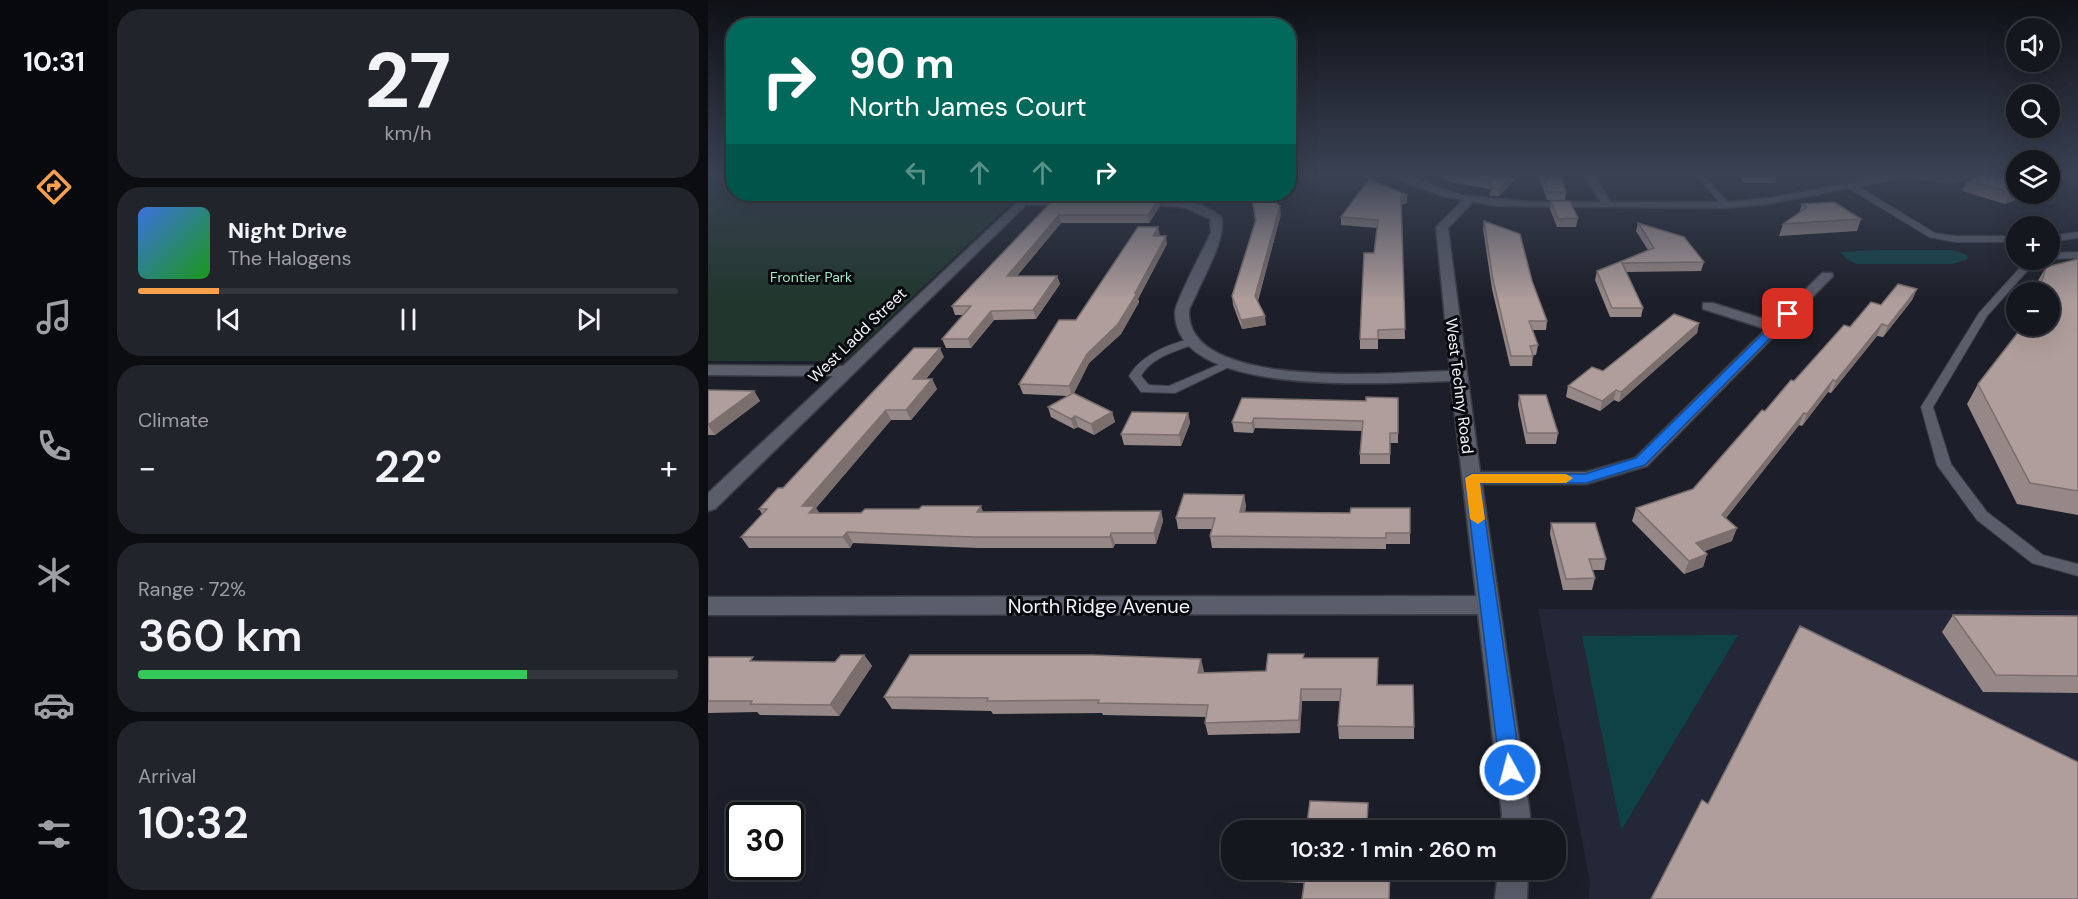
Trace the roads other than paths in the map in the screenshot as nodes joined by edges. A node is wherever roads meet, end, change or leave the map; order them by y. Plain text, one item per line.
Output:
1 (1008, 217) edge
2 (1215, 217) edge
3 (1452, 217) edge
4 (1903, 217) edge
5 (2078, 236) edge
6 (2060, 238) edge
7 (2006, 239) edge
8 (2078, 255) edge
9 (2060, 256) edge
10 (2023, 270) edge
11 (1827, 276) dead end
12 (1708, 306) dead end
13 (1775, 327) junction
14 (1194, 341) junction
15 (1227, 364) junction
16 (708, 370) edge
17 (845, 371) junction
18 (1457, 376) junction
19 (1472, 478) junction
20 (708, 504) edge
21 (2078, 570) edge
22 (1490, 605) junction
23 (708, 606) edge
24 (1516, 820) edge
25 (1512, 880) edge
26 (1511, 899) edge

1 - 17 street, West Ladd Street
2 - 14 street
3 - 18 street, West Techny Road
4 - 7 lane
5 - 6 lane
8 - 9 lane
10 - 21 lane
11 - 13 street
12 - 13 street
13 - 19 street
14 - 15 street
14 - 15 lane
15 - 18 street
16 - 17 street
17 - 20 street, West Ladd Street
18 - 19 street, West Techny Road
19 - 22 street, West Techny Road
22 - 23 street, North Ridge Avenue
22 - 24 street, West Techny Road
25 - 26 street

